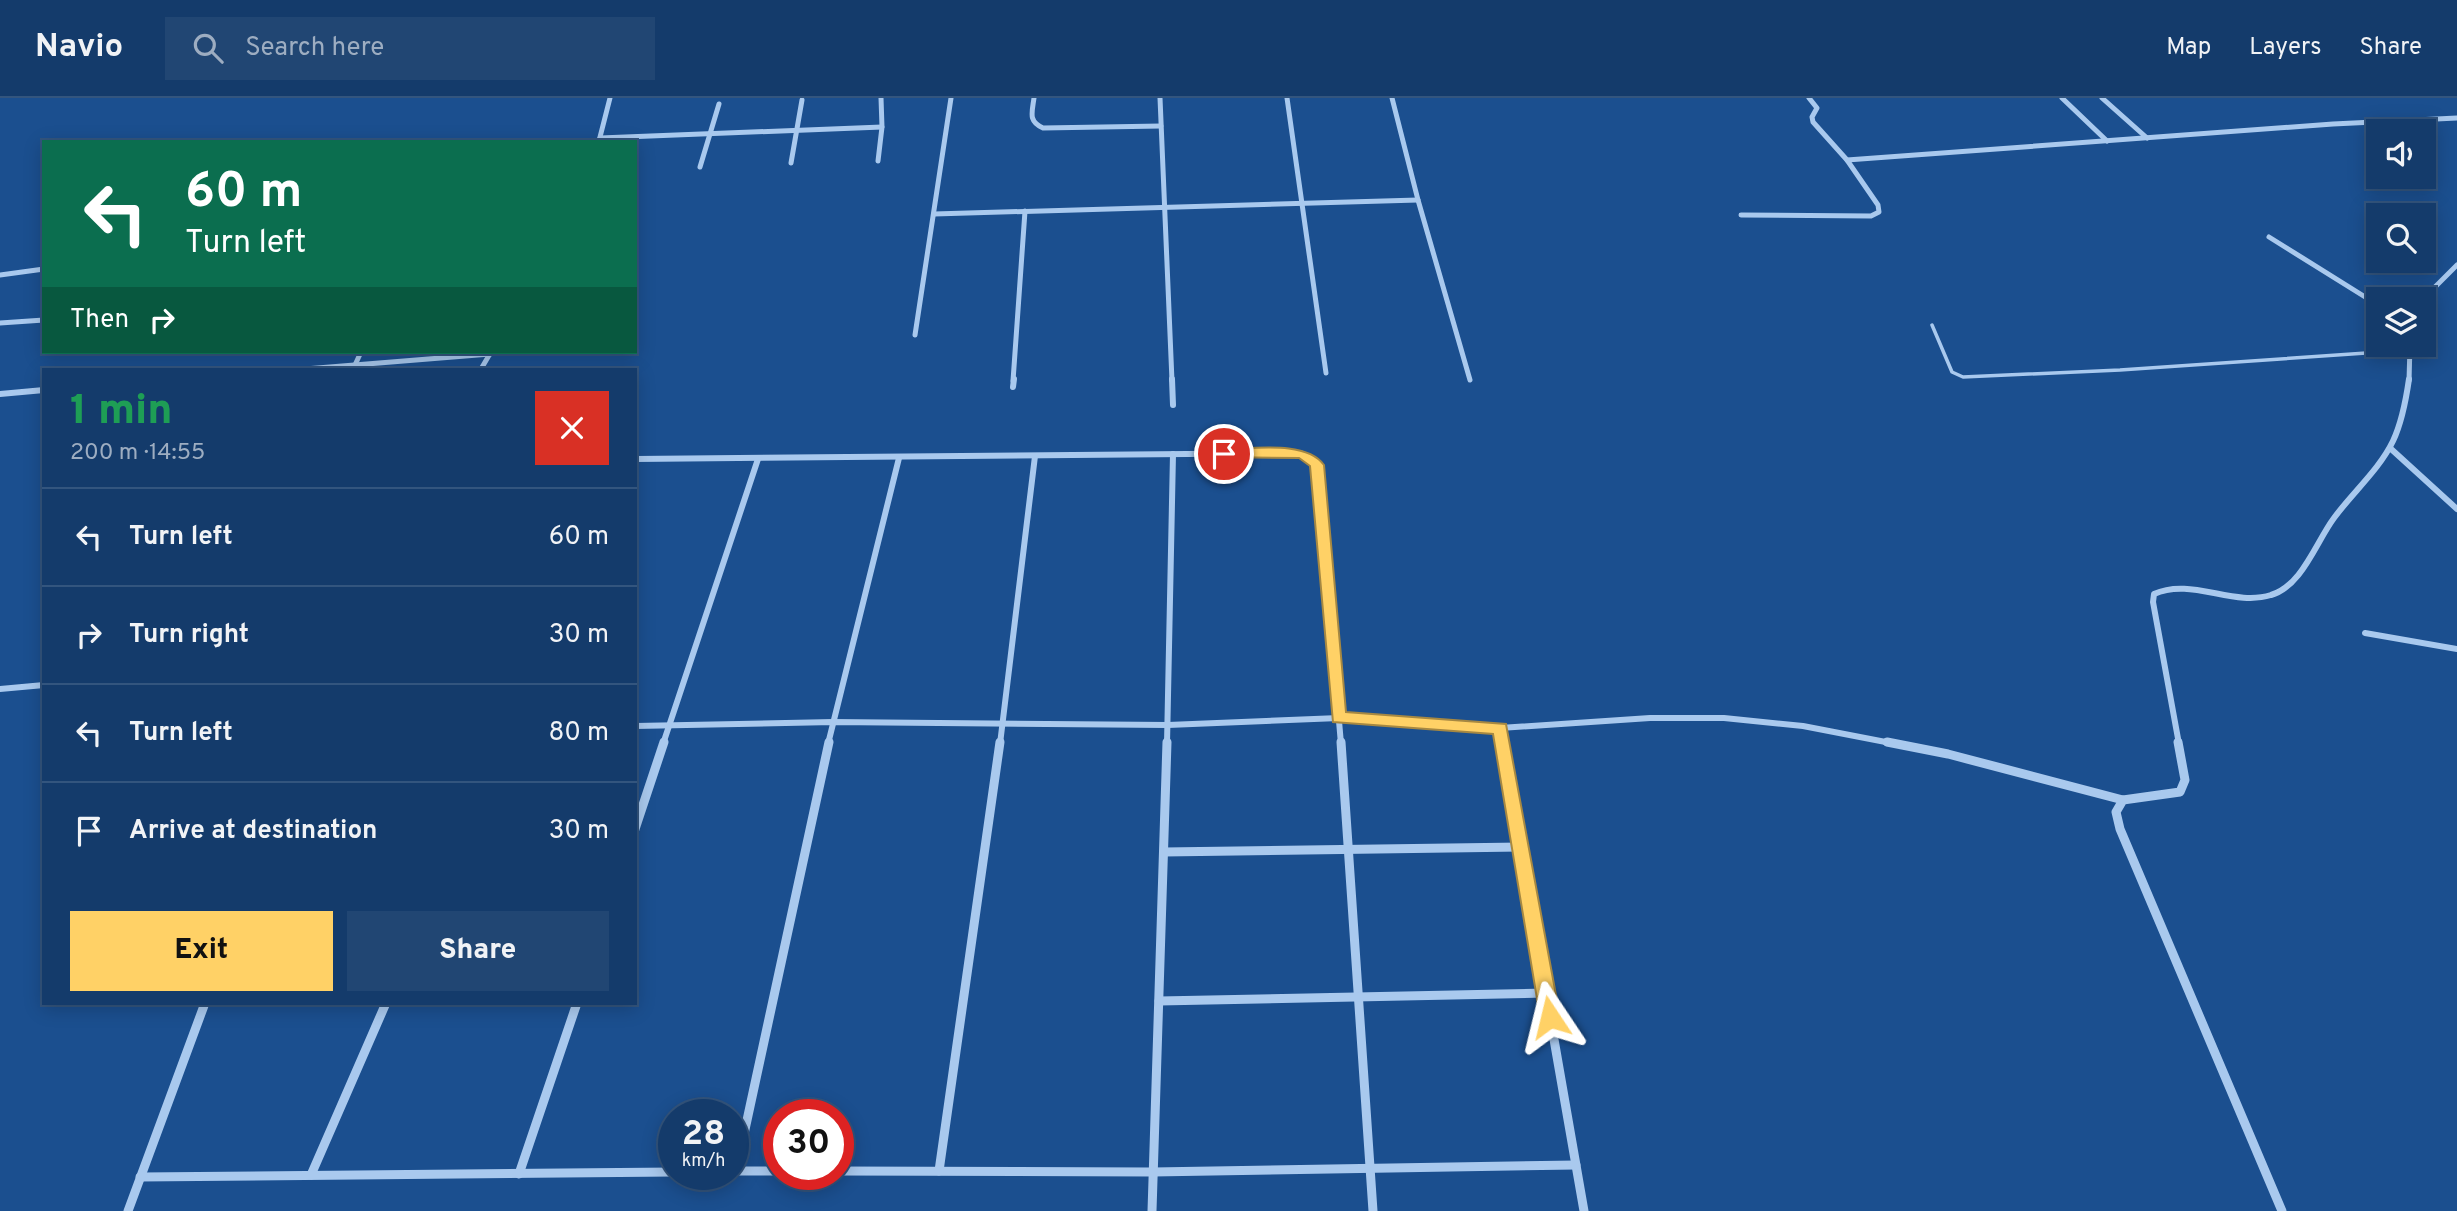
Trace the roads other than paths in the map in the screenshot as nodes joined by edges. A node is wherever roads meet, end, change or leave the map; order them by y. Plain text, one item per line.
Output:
1 (610, 98) edge
2 (881, 98) edge
3 (951, 98) edge
4 (1034, 98) edge
5 (1160, 98) edge
6 (1287, 98) edge
7 (1392, 98) edge
8 (1809, 98) edge
9 (2062, 98) edge
10 (2102, 98) edge
11 (802, 100) dead end
12 (719, 104) dead end
13 (2457, 118) edge
14 (1161, 126) junction
15 (882, 127) junction
16 (796, 130) junction
17 (709, 133) junction
18 (2147, 138) junction
19 (599, 140) edge
20 (2106, 141) junction
21 (1847, 160) junction
22 (878, 161) dead end
23 (791, 163) dead end
24 (700, 167) dead end
25 (1418, 200) junction
26 (1300, 205) junction
27 (1164, 207) junction
28 (1025, 211) junction
29 (934, 214) junction
30 (1741, 215) dead end
31 (2269, 237) dead end
32 (2457, 265) edge
33 (42, 269) edge
34 (0, 275) edge
35 (2435, 287) edge
36 (2366, 298) edge
37 (42, 320) edge
38 (0, 323) edge
39 (1932, 325) dead end
40 (915, 335) dead end
41 (2366, 350) edge
42 (360, 354) edge
43 (480, 354) edge
44 (2410, 357) edge
45 (355, 365) junction
46 (318, 368) edge
47 (1326, 373) dead end
48 (1470, 380) dead end
49 (1013, 387) dead end
50 (42, 390) edge
51 (0, 394) edge
52 (1173, 405) dead end
53 (2390, 448) junction
54 (1173, 454) junction
55 (1035, 456) junction
56 (637, 458) edge
57 (899, 458) junction
58 (758, 459) junction
59 (2457, 509) edge
60 (2365, 633) dead end
61 (2457, 649) edge
62 (42, 685) edge
63 (0, 689) edge
64 (1339, 718) junction
65 (833, 722) junction
66 (1003, 723) junction
67 (1168, 725) junction
68 (637, 726) edge
69 (670, 726) junction
70 (1500, 728) junction
71 (2123, 800) junction
72 (637, 822) edge
73 (1521, 847) junction
74 (1348, 848) junction
75 (1164, 852) junction
76 (1546, 993) junction
77 (1358, 996) junction
78 (1159, 1001) junction
79 (204, 1005) edge
80 (385, 1005) edge
81 (576, 1005) edge
82 (749, 1107) edge
83 (1576, 1165) junction
84 (1370, 1168) junction
85 (854, 1171) edge
86 (939, 1171) junction
87 (658, 1172) edge
88 (1153, 1172) junction
89 (519, 1174) junction
90 (311, 1175) junction
91 (140, 1177) junction
92 (128, 1211) edge
93 (1152, 1211) edge
94 (1373, 1211) edge
95 (1584, 1211) edge
96 (2282, 1211) edge

1 - 19 street
2 - 15 street
3 - 29 street
4 - 14 street
5 - 14 street
6 - 26 street
7 - 25 street
8 - 21 street
9 - 20 street
10 - 18 street
11 - 16 street
12 - 17 street
13 - 18 street
14 - 27 street
15 - 16 street
15 - 22 street
16 - 17 street
16 - 23 street
17 - 19 street
17 - 24 street
18 - 20 street
20 - 21 street
21 - 30 street
25 - 26 street
25 - 48 street
26 - 27 street
26 - 47 street
27 - 28 street
27 - 52 street
28 - 29 street
28 - 49 street
29 - 40 street
31 - 36 street
32 - 35 street
33 - 34 street
37 - 38 street
39 - 41 lane
42 - 45 street
43 - 45 street
44 - 53 street
45 - 46 street
50 - 51 street
53 - 59 street
53 - 71 street
54 - 55 street
54 - 64 street
54 - 67 street
55 - 57 street
55 - 66 street
56 - 58 street
57 - 58 street
57 - 65 street
58 - 69 street
60 - 61 street
62 - 63 street
64 - 67 street
64 - 70 street
64 - 74 street
65 - 66 street
65 - 69 street
65 - 82 street
66 - 67 street
66 - 86 street
67 - 75 street
68 - 69 street
69 - 72 street
70 - 71 street
70 - 73 street
71 - 96 street
73 - 74 street
73 - 76 street
74 - 75 street
74 - 77 street
75 - 78 street
76 - 77 street
76 - 83 street
77 - 78 street
77 - 84 street
78 - 88 street
79 - 91 street
80 - 90 street
81 - 89 street
83 - 84 street
83 - 95 street
84 - 88 street
84 - 94 street
85 - 86 street
86 - 88 street
87 - 89 street
88 - 93 street
89 - 90 street
90 - 91 street
91 - 92 street

